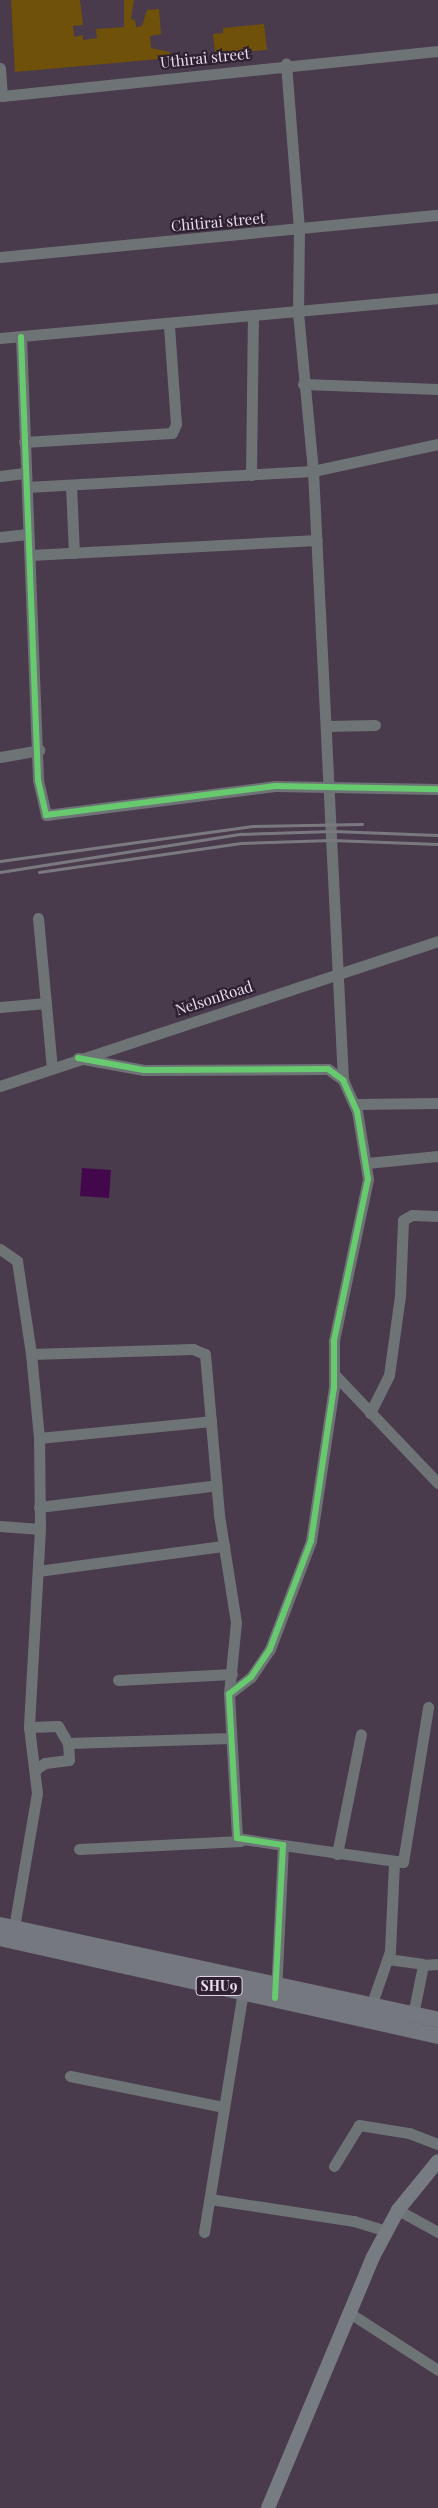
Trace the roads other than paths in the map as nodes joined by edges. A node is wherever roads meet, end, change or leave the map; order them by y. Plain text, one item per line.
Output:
1 (438, 51) edge
2 (286, 64) junction
3 (0, 68) edge
4 (438, 215) edge
5 (299, 229) junction
6 (0, 257) edge
7 (438, 298) edge
8 (298, 313) junction
9 (253, 317) junction
10 (169, 326) junction
11 (21, 337) junction
12 (0, 338) edge
13 (303, 384) junction
14 (438, 389) edge
15 (24, 442) junction
16 (438, 444) edge
17 (313, 471) junction
18 (26, 474) junction
19 (251, 475) junction
20 (0, 476) edge
21 (71, 485) junction
22 (27, 488) junction
23 (28, 534) junction
24 (0, 537) edge
25 (317, 540) junction
26 (74, 553) junction
27 (30, 555) junction
28 (375, 725) dead end
29 (326, 726) junction
30 (39, 750) junction
31 (0, 757) edge
32 (329, 787) junction
33 (438, 788) edge
34 (38, 918) dead end
35 (438, 941) edge
36 (341, 973) junction
37 (46, 1003) junction
38 (0, 1006) edge
39 (78, 1058) junction
40 (52, 1068) junction
41 (343, 1080) junction
42 (0, 1086) edge
43 (438, 1103) edge
44 (354, 1104) junction
45 (438, 1156) edge
46 (366, 1162) junction
47 (438, 1216) edge
48 (0, 1249) edge
49 (30, 1354) junction
50 (335, 1375) junction
51 (370, 1413) junction
52 (211, 1421) junction
53 (39, 1438) junction
54 (438, 1483) edge
55 (216, 1485) junction
56 (39, 1508) junction
57 (0, 1526) edge
58 (40, 1529) junction
59 (224, 1546) junction
60 (38, 1570) junction
61 (232, 1674) junction
62 (118, 1680) dead end
63 (228, 1694) junction
64 (428, 1707) dead end
65 (29, 1727) junction
66 (361, 1734) dead end
67 (231, 1738) junction
68 (68, 1743) junction
69 (35, 1770) junction
70 (241, 1841) junction
71 (283, 1845) junction
72 (79, 1849) dead end
73 (337, 1854) junction
74 (394, 1863) junction
75 (7, 1927) edge
76 (0, 1938) edge
77 (388, 1958) junction
78 (423, 1964) junction
79 (438, 1964) edge
80 (276, 1991) junction
81 (243, 1992) junction
82 (371, 2006) junction
83 (414, 2015) junction
84 (438, 2020) edge
85 (438, 2036) edge
86 (70, 2076) dead end
87 (224, 2107) junction
88 (438, 2144) edge
89 (438, 2161) edge
90 (334, 2166) dead end
91 (438, 2173) edge
92 (210, 2199) junction
93 (401, 2212) junction
94 (387, 2231) junction
95 (204, 2232) dead end
96 (438, 2232) edge
97 (351, 2314) junction
98 (438, 2370) edge
99 (268, 2508) edge
100 (276, 2508) edge

1 - 2 street, Uthirai street
2 - 3 street, Uthirai street
2 - 5 street
4 - 5 street, Chitirai street
5 - 6 street, Chitirai street
5 - 8 street
7 - 8 street
8 - 9 street
8 - 13 street
9 - 10 street
9 - 19 street
10 - 11 street
10 - 15 street
11 - 12 street
11 - 15 street
13 - 14 street
13 - 17 street
15 - 18 street
16 - 17 street
17 - 19 street
17 - 25 street
18 - 20 street
18 - 22 street
19 - 21 street
21 - 22 street
21 - 26 street
22 - 23 street
23 - 24 street
23 - 27 street
25 - 26 street
25 - 29 street
26 - 27 street
27 - 30 street
28 - 29 street
29 - 32 street
30 - 31 street
30 - 32 street
32 - 33 street
32 - 36 street
34 - 37 street
35 - 36 street, NelsonRoad
36 - 39 street, NelsonRoad
36 - 41 street
37 - 38 street
37 - 40 street
39 - 40 street, NelsonRoad
39 - 41 street
40 - 42 street, NelsonRoad
41 - 44 street
43 - 44 street
44 - 46 street
45 - 46 street
46 - 50 street
47 - 51 street
48 - 49 street
49 - 52 street
49 - 53 street
50 - 51 street
50 - 63 street
51 - 54 street
52 - 53 street
52 - 55 street
53 - 56 street
55 - 56 street
55 - 59 street
56 - 58 street
57 - 58 street
58 - 60 street
59 - 60 street
59 - 61 street
60 - 65 street
61 - 62 street
61 - 63 street
63 - 67 street
64 - 74 street
65 - 68 street
65 - 69 street
66 - 73 street
67 - 68 street
67 - 70 street
68 - 69 street
69 - 75 street
70 - 71 street
70 - 72 street
71 - 73 street
71 - 80 street
73 - 74 street
74 - 77 street
75 - 80 highway, SHU9
76 - 81 highway, SHU9
77 - 78 street
77 - 82 street
78 - 79 street
78 - 83 street
80 - 81 highway, SHU9
80 - 82 highway, SHU9
80 - 85 highway, SHU9
81 - 87 street
82 - 83 highway, SHU9
83 - 84 highway, SHU9
86 - 87 street
87 - 92 street
88 - 90 street
89 - 93 main road
91 - 93 main road
92 - 94 street
92 - 95 street
93 - 94 main road
93 - 96 street
93 - 97 main road
94 - 97 main road
97 - 98 street
97 - 99 main road
97 - 100 main road

